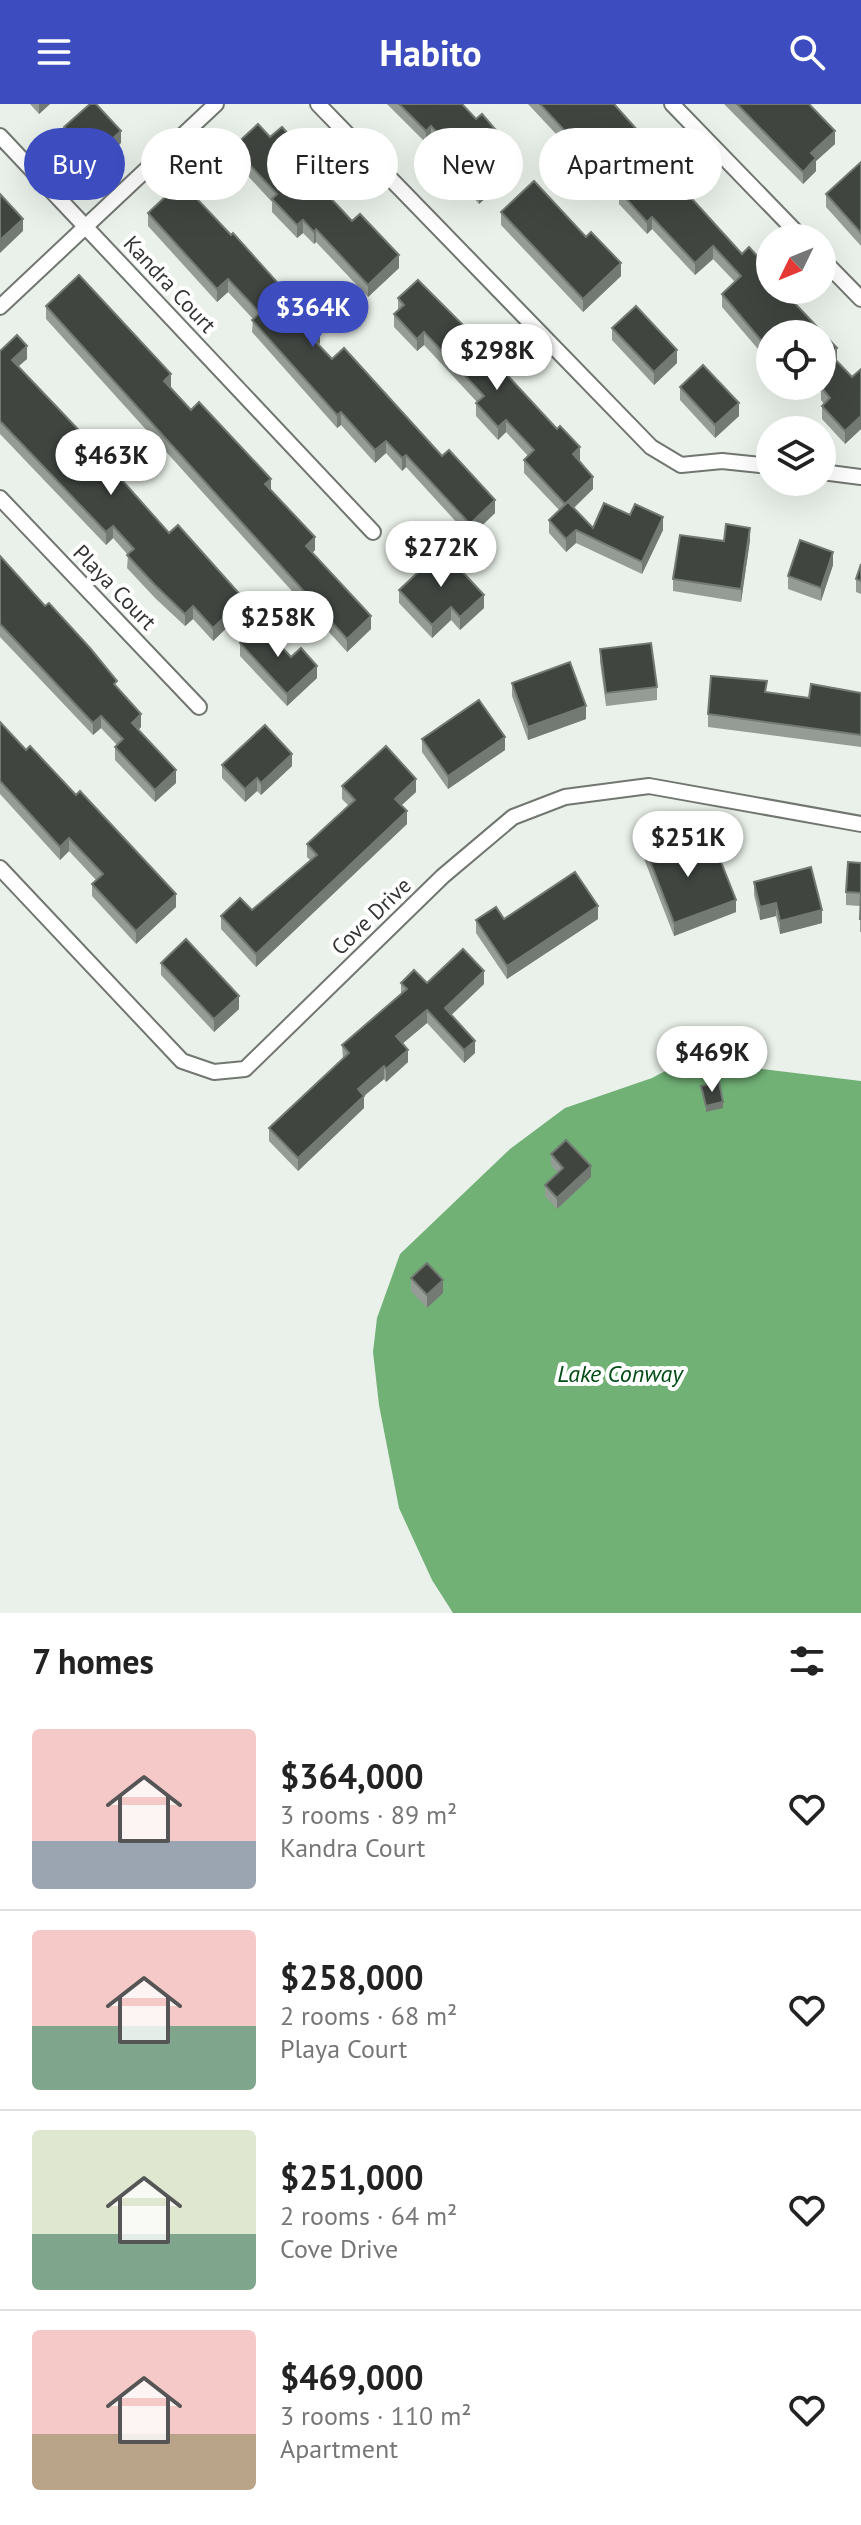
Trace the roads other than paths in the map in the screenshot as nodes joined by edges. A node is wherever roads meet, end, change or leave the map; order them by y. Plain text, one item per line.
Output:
1 (216, 104) edge
2 (318, 104) edge
3 (672, 104) edge
4 (0, 136) edge
5 (788, 224) edge
6 (85, 227) junction
7 (836, 273) edge
8 (861, 299) edge
9 (0, 307) edge
10 (756, 465) edge
11 (836, 474) edge
12 (861, 477) edge
13 (0, 498) edge
14 (373, 532) dead end
15 (199, 707) dead end
16 (861, 824) edge
17 (0, 868) edge

1 - 6 street
2 - 10 street
3 - 5 street
4 - 6 street, Kandra Court
6 - 9 street
6 - 14 street, Kandra Court
7 - 8 street
11 - 12 street
13 - 15 street, Playa Court
16 - 17 street, Cove Drive

